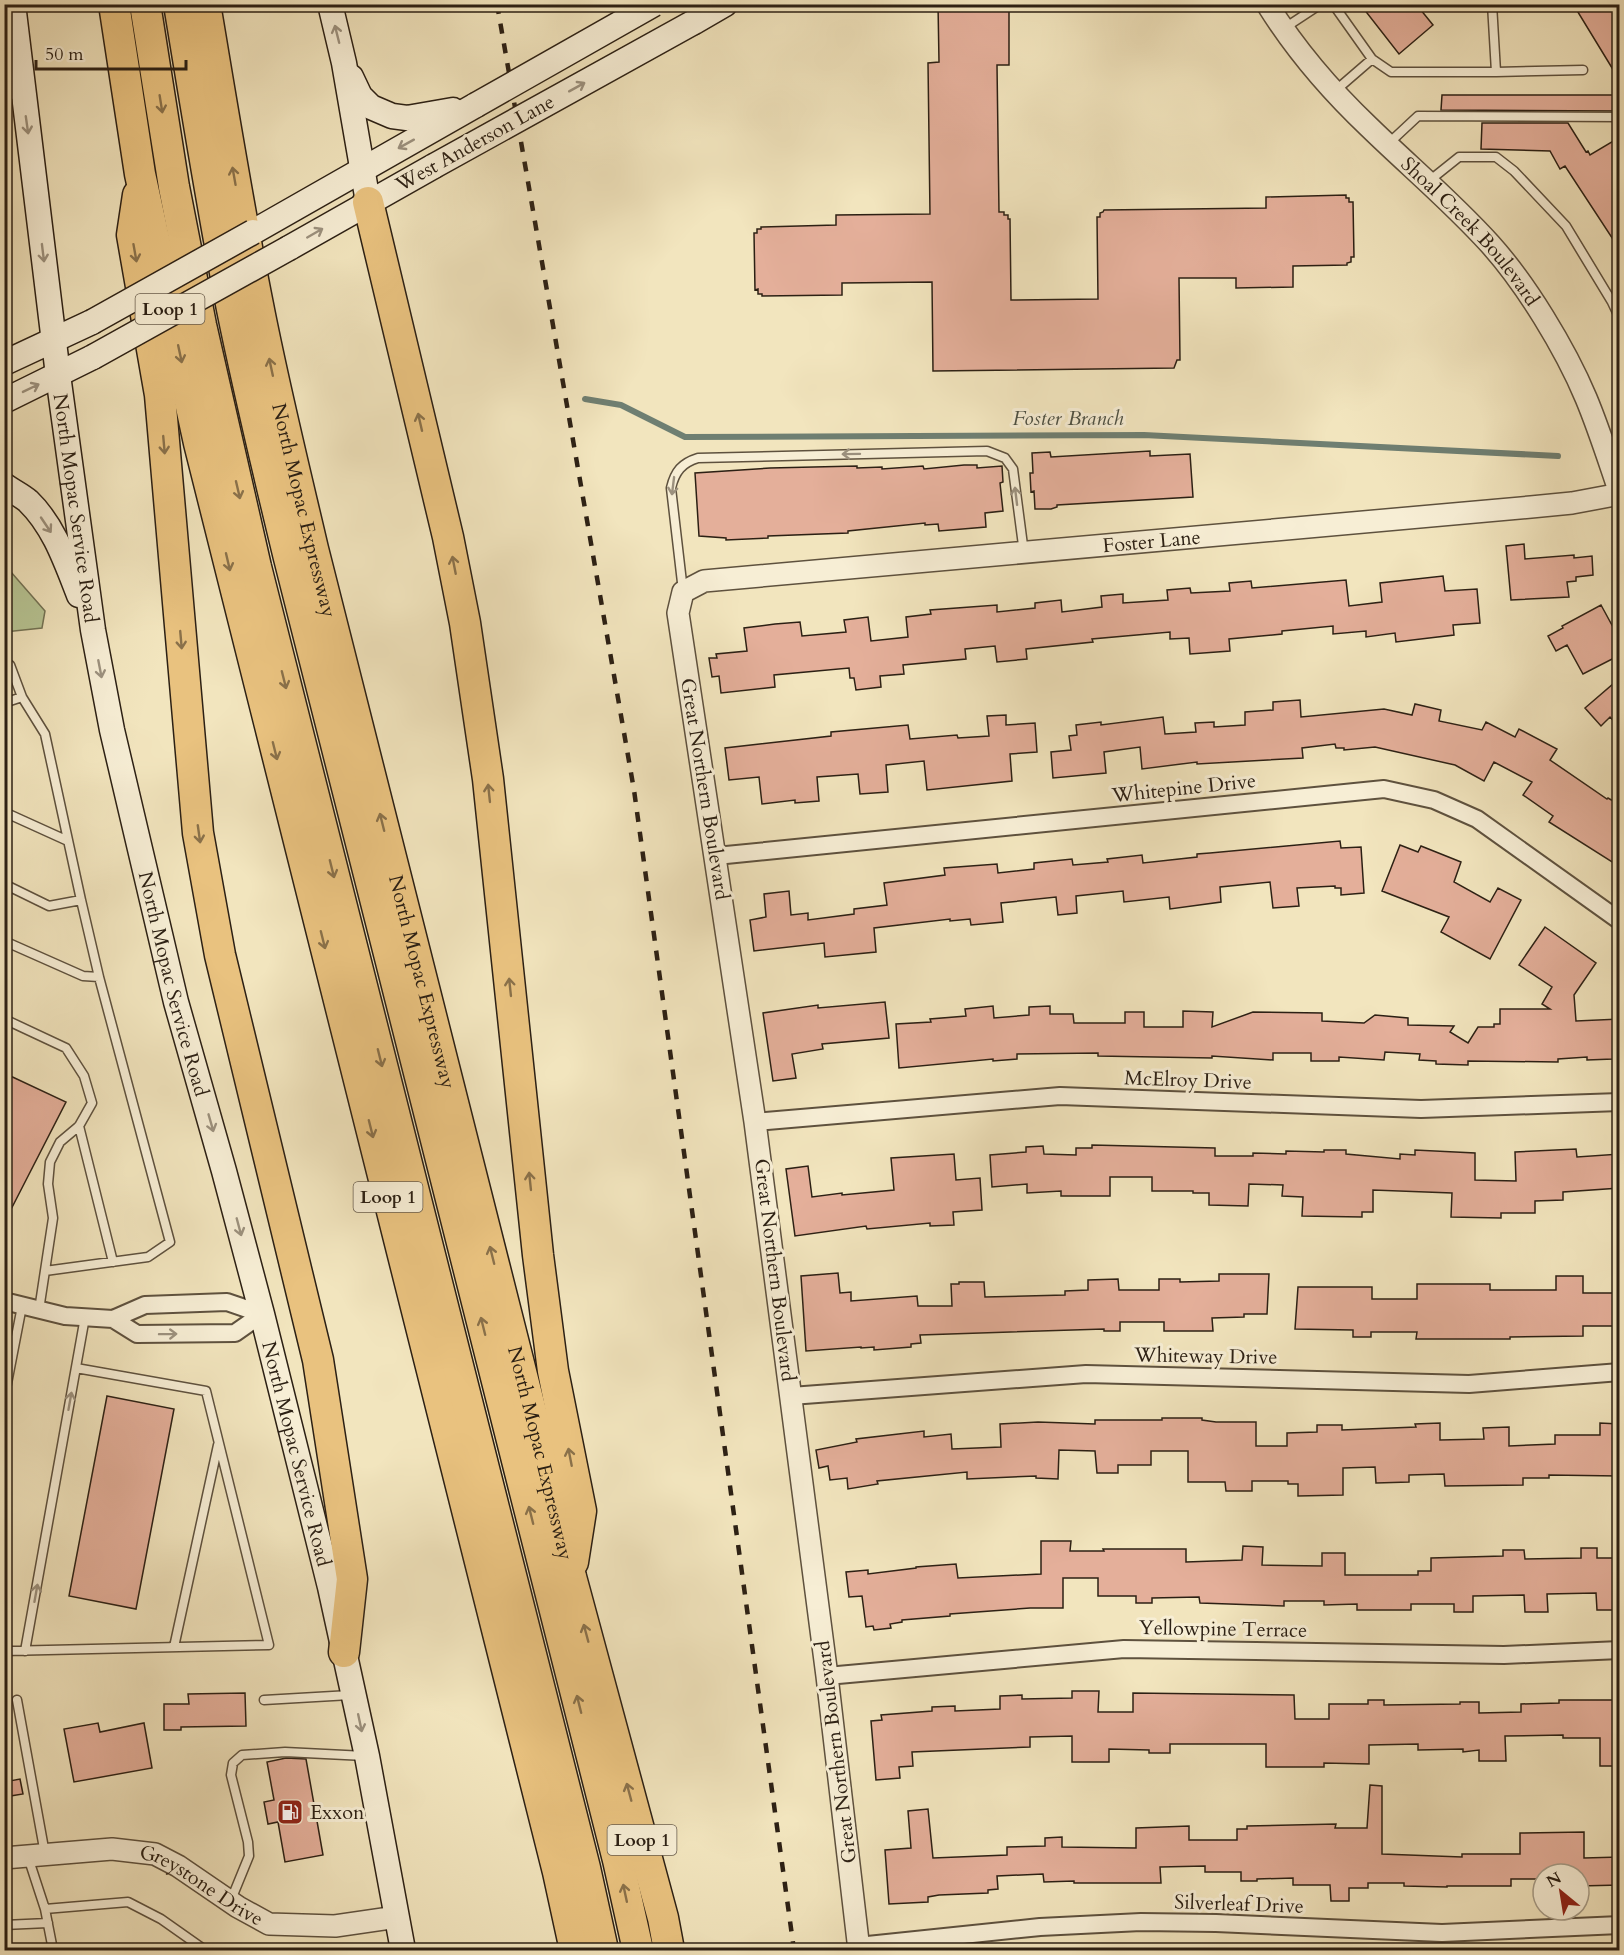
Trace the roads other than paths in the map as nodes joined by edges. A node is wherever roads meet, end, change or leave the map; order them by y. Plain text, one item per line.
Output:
1 (13, 4) edge
2 (114, 4) edge
3 (145, 4) edge
4 (179, 4) edge
5 (206, 4) edge
6 (228, 4) edge
7 (330, 4) edge
8 (654, 4) edge
9 (725, 4) edge
10 (1267, 4) edge
11 (1321, 4) edge
12 (1334, 4) edge
13 (1492, 4) edge
14 (1282, 29) junction
15 (1372, 59) junction
16 (344, 63) junction
17 (1583, 70) dead end
18 (1496, 72) junction
19 (219, 89) junction
20 (1335, 91) junction
21 (13, 94) edge
22 (476, 105) junction
23 (1620, 117) edge
24 (1387, 144) junction
25 (363, 168) junction
26 (140, 174) junction
27 (1428, 182) junction
28 (368, 202) junction
29 (1620, 320) edge
30 (54, 340) junction
31 (4, 363) edge
32 (58, 375) junction
33 (4, 401) edge
34 (4, 485) edge
35 (1620, 493) edge
36 (1024, 554) junction
37 (683, 592) junction
38 (93, 630) junction
39 (4, 663) edge
40 (22, 697) junction
41 (4, 703) edge
42 (4, 812) edge
43 (68, 842) junction
44 (716, 856) junction
45 (4, 885) edge
46 (81, 900) junction
47 (1620, 921) edge
48 (4, 941) edge
49 (99, 977) junction
50 (4, 1019) edge
51 (1620, 1102) edge
52 (755, 1122) junction
53 (79, 1126) junction
54 (113, 1262) junction
55 (45, 1271) junction
56 (4, 1301) edge
57 (22, 1306) junction
58 (39, 1310) junction
59 (262, 1314) junction
60 (85, 1317) junction
61 (113, 1319) junction
62 (76, 1368) junction
63 (1620, 1372) edge
64 (791, 1396) junction
65 (4, 1399) edge
66 (219, 1442) junction
67 (571, 1577) junction
68 (174, 1647) junction
69 (1620, 1650) edge
70 (4, 1651) edge
71 (25, 1651) junction
72 (344, 1652) junction
73 (827, 1676) junction
74 (354, 1695) junction
75 (17, 1700) dead end
76 (264, 1700) dead end
77 (367, 1756) junction
78 (36, 1856) junction
79 (4, 1858) edge
80 (231, 1901) junction
81 (45, 1909) junction
82 (397, 1917) junction
83 (48, 1923) junction
84 (4, 1925) edge
85 (1620, 1926) edge
86 (859, 1948) edge
87 (53, 1950) edge
88 (205, 1950) edge
89 (403, 1950) edge
90 (575, 1950) edge
91 (603, 1950) edge
92 (638, 1950) edge
93 (669, 1950) edge

1 - 21 main road, North Mopac Service Road
2 - 26 highway, Loop 1
3 -> 91 highway
92 -> 4 highway
5 - 19 highway, North Mopac Expressway / Loop 1
6 - 19 highway
16 -> 7 main road
8 - 22 main road, West Anderson Lane, bridge
28 -> 9 main road, West Anderson Lane, bridge
10 - 14 street, Shoal Creek Boulevard
11 - 14 lane
12 - 15 lane
13 - 18 lane
14 - 20 street, Shoal Creek Boulevard
15 - 18 lane
15 - 20 lane
16 - 22 main road
16 - 25 main road
17 - 18 lane
67 -> 19 highway, North Mopac Expressway / Loop 1
20 - 24 street, Shoal Creek Boulevard
21 -> 30 main road, North Mopac Service Road
22 -> 25 main road, West Anderson Lane
23 - 24 lane
24 - 27 street, Shoal Creek Boulevard
25 - 28 main road
25 - 30 main road, West Anderson Lane, bridge
26 -> 72 highway
26 -> 90 highway, Loop 1
27 - 29 lane
27 - 35 street, Shoal Creek Boulevard
32 -> 28 main road, West Anderson Lane, bridge
67 -> 28 highway
30 - 31 main road, West Anderson Lane
30 - 32 main road, North Mopac Service Road
33 -> 32 main road, West Anderson Lane
32 - 38 main road, North Mopac Service Road
34 -> 38 main road
35 - 36 street, Foster Lane
36 - 37 street, Foster Lane
36 -> 37 lane
37 - 44 street, Great Northern Boulevard
38 -> 59 main road, North Mopac Service Road
39 - 40 lane
40 - 41 lane
40 - 43 lane
42 - 43 lane
43 - 46 lane
44 - 47 street, Whitepine Drive
44 - 52 street, Great Northern Boulevard
45 - 46 lane
46 - 49 lane
48 - 49 lane
49 - 54 lane
50 - 53 lane
51 - 52 street, McElroy Drive
52 - 64 street, Great Northern Boulevard
53 - 54 lane
53 - 55 lane
54 - 55 lane
55 - 58 lane
56 - 57 street
57 - 58 street
57 - 65 lane
58 - 60 street
59 - 61 street
61 -> 59 street
59 - 72 main road, North Mopac Service Road
60 - 61 street
60 - 62 lane
62 - 66 lane
71 -> 62 lane
63 - 64 street, Whiteway Drive
64 - 73 street, Great Northern Boulevard
66 - 68 lane
66 - 68 lane
93 -> 67 highway, North Mopac Expressway / Loop 1
68 - 71 lane
69 - 73 street, Yellowpine Terrace
70 - 71 lane
72 - 74 main road, North Mopac Service Road
73 - 86 street, Great Northern Boulevard
74 - 76 lane
74 -> 77 main road, North Mopac Service Road
75 - 78 lane
77 - 80 lane
77 - 82 main road, North Mopac Service Road
78 - 79 street, Greystone Drive
78 - 80 street, Greystone Drive
78 - 81 lane
80 - 82 street, Greystone Drive
81 - 83 lane
81 - 88 lane
82 - 89 main road, North Mopac Service Road
83 - 84 lane
83 - 87 lane
85 - 86 street, Silverleaf Drive

